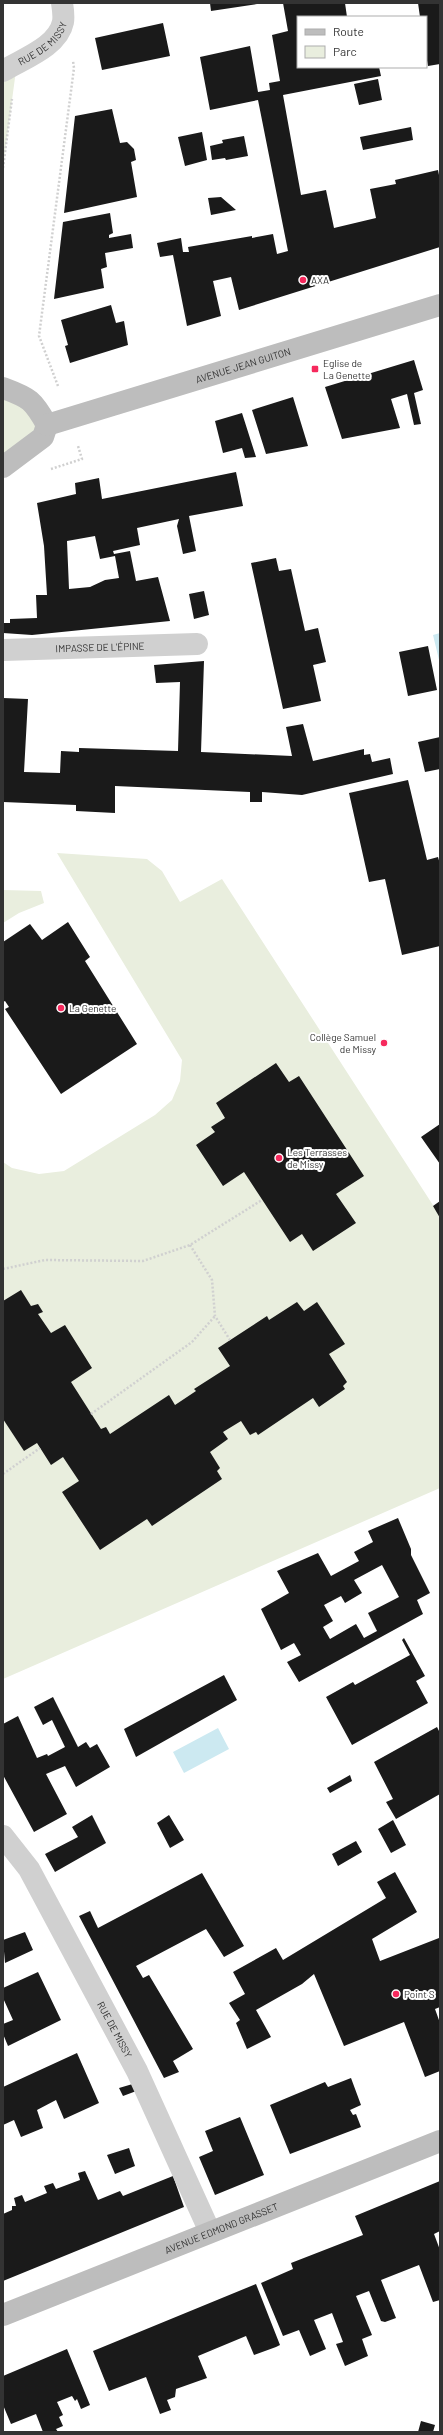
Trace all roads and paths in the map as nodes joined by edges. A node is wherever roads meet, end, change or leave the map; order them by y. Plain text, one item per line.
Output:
1 (63, 12) edge
2 (10, 67) edge
3 (4, 152) edge
4 (3, 168) edge
5 (440, 305) edge
6 (3, 388) edge
7 (70, 418) junction
8 (47, 425) junction
9 (3, 467) edge
10 (197, 644) dead end
11 (3, 650) edge
12 (262, 1200) dead end
13 (190, 1245) junction
14 (3, 1269) edge
15 (215, 1316) junction
16 (230, 1340) dead end
17 (91, 1414) dead end
18 (40, 1448) dead end
19 (3, 1474) edge
20 (3, 1836) edge
21 (440, 2141) edge
22 (210, 2232) junction
23 (3, 2315) edge

1 - 2 street, RUE DE MISSY
1 - 7 path
2 - 3 path
3 - 4 path
5 - 7 main road, AVENUE JEAN GUITON
6 - 8 main road
7 - 8 main road, AVENUE JEAN GUITON
8 - 9 main road
10 - 11 street, IMPASSE DE L'ÉPINE
12 - 13 path
13 - 14 path
13 - 15 path
15 - 16 path
15 - 17 path
18 - 19 path
20 - 22 street, RUE DE MISSY
21 - 22 main road, AVENUE EDMOND GRASSET
22 - 23 main road, AVENUE EDMOND GRASSET

